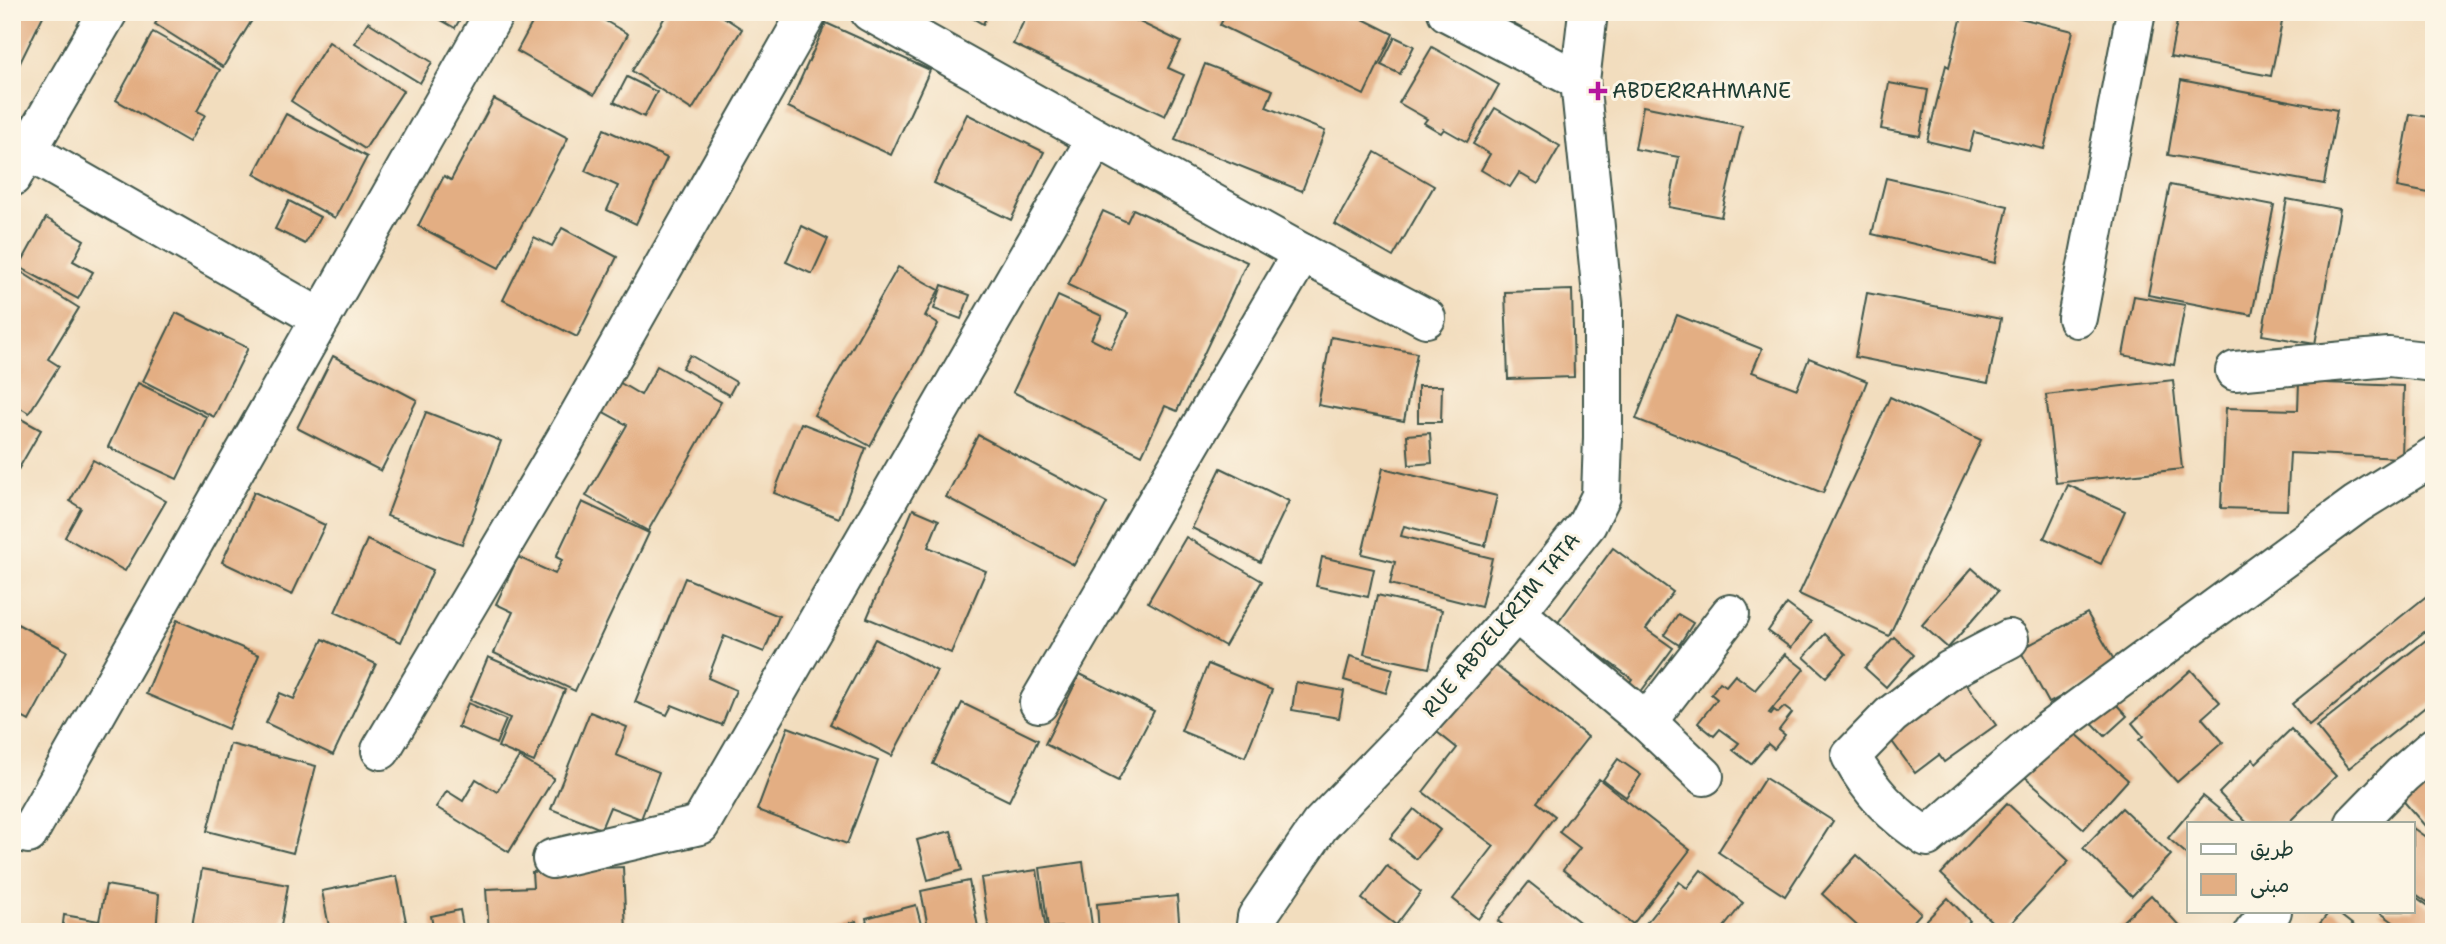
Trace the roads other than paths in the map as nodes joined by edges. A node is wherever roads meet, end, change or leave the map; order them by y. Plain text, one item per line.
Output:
1 (108, 12) edge
2 (495, 12) edge
3 (808, 12) edge
4 (870, 12) edge
5 (1447, 12) edge
6 (1588, 12) edge
7 (2136, 12) edge
8 (1580, 81) junction
9 (1096, 139) junction
10 (17, 157) edge
11 (1302, 253) junction
12 (2077, 317) dead end
13 (320, 318) junction
14 (1426, 318) dead end
15 (2434, 362) edge
16 (2235, 372) dead end
17 (2434, 456) edge
18 (1516, 613) junction
19 (1730, 614) dead end
20 (2009, 639) dead end
21 (1039, 703) dead end
22 (1647, 722) junction
23 (2434, 747) edge
24 (381, 750) dead end
25 (1704, 776) dead end
26 (2356, 822) edge
27 (28, 834) dead end
28 (552, 859) dead end
29 (2271, 912) edge
30 (1255, 932) edge
31 (2254, 932) edge

1 - 10 street
2 - 13 street
3 - 24 street
4 - 9 street
5 - 8 street
6 - 8 street, RUE ABDELKRIM TATA
7 - 12 street
8 - 18 street, RUE ABDELKRIM TATA
9 - 11 street
9 - 28 street
10 - 13 street
11 - 14 street
11 - 21 street
13 - 27 street
15 - 16 street
17 - 20 street
18 - 22 street
18 - 30 street, RUE ABDELKRIM TATA
19 - 22 street
22 - 25 street
23 - 26 street
29 - 31 street

